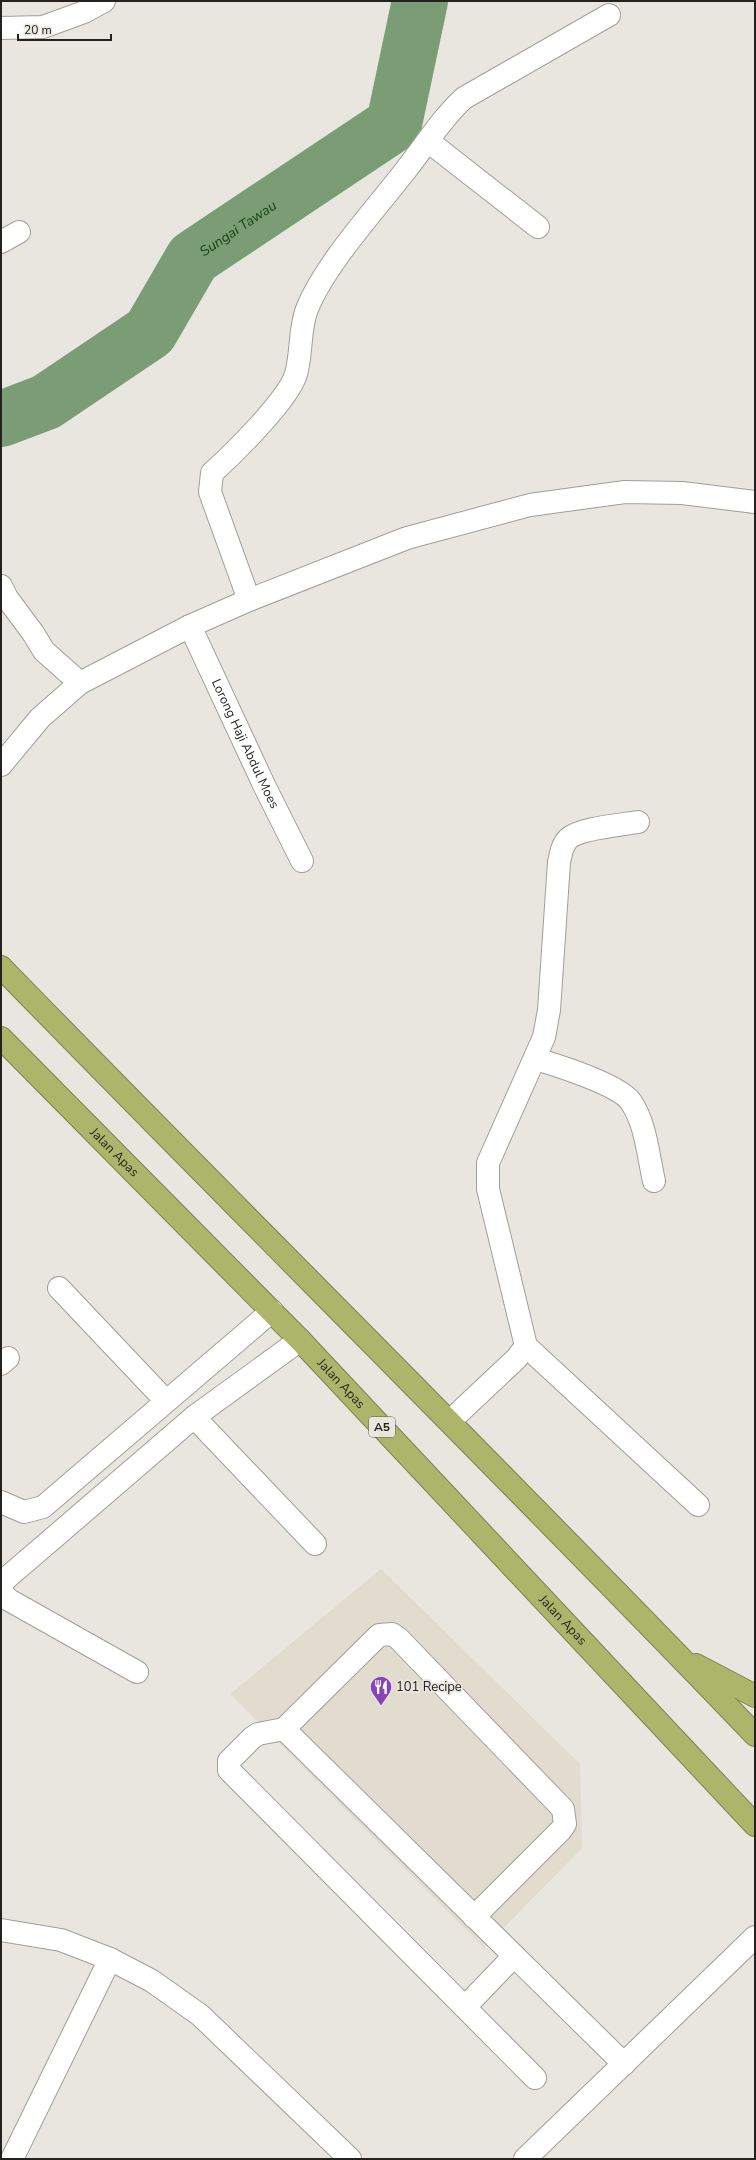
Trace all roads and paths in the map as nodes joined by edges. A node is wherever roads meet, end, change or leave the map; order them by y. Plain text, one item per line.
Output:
1 (104, 1) edge
2 (609, 15) dead end
3 (1, 28) edge
4 (428, 141) junction
5 (538, 227) dead end
6 (755, 502) edge
7 (1, 586) edge
8 (249, 600) junction
9 (190, 626) junction
10 (80, 683) junction
11 (1, 765) edge
12 (638, 822) dead end
13 (302, 861) dead end
14 (1, 967) edge
15 (1, 1038) edge
16 (536, 1059) junction
17 (654, 1181) dead end
18 (59, 1288) dead end
19 (272, 1312) junction
20 (300, 1340) junction
21 (526, 1346) junction
22 (166, 1401) junction
23 (194, 1417) junction
24 (450, 1421) junction
25 (1, 1502) edge
26 (698, 1505) dead end
27 (315, 1544) dead end
28 (681, 1657) junction
29 (137, 1672) dead end
30 (755, 1696) edge
31 (284, 1729) junction
32 (755, 1734) edge
33 (755, 1825) edge
34 (474, 1917) junction
35 (1, 1930) edge
36 (755, 1938) edge
37 (514, 1956) junction
38 (110, 1959) junction
39 (465, 2007) junction
40 (624, 2064) junction
41 (535, 2078) dead end
42 (12, 2159) edge
43 (350, 2159) edge
44 (525, 2159) edge

1 - 3 street
2 - 4 street
4 - 5 street
4 - 8 street
6 - 8 street
7 - 10 street
8 - 9 street
9 - 10 street
9 - 13 street, Lorong Haji Abdul Moes
10 - 11 street
12 - 16 street
14 - 24 highway
15 - 19 highway, Jalan Apas / A5
16 - 17 street
16 - 21 street
18 - 22 street
19 - 20 highway, Jalan Apas / A5
19 - 22 street
20 - 23 street
20 - 33 highway, Jalan Apas / A5
21 - 24 street
21 - 26 street
22 - 25 street
23 - 27 street
23 - 29 street
24 - 28 highway
28 - 30 highway
28 - 32 highway
31 - 34 street
31 - 34 street
31 - 39 street
34 - 37 street
35 - 38 street
36 - 40 street
37 - 39 street
37 - 40 street
38 - 42 street
38 - 43 street
39 - 41 street
40 - 44 street

